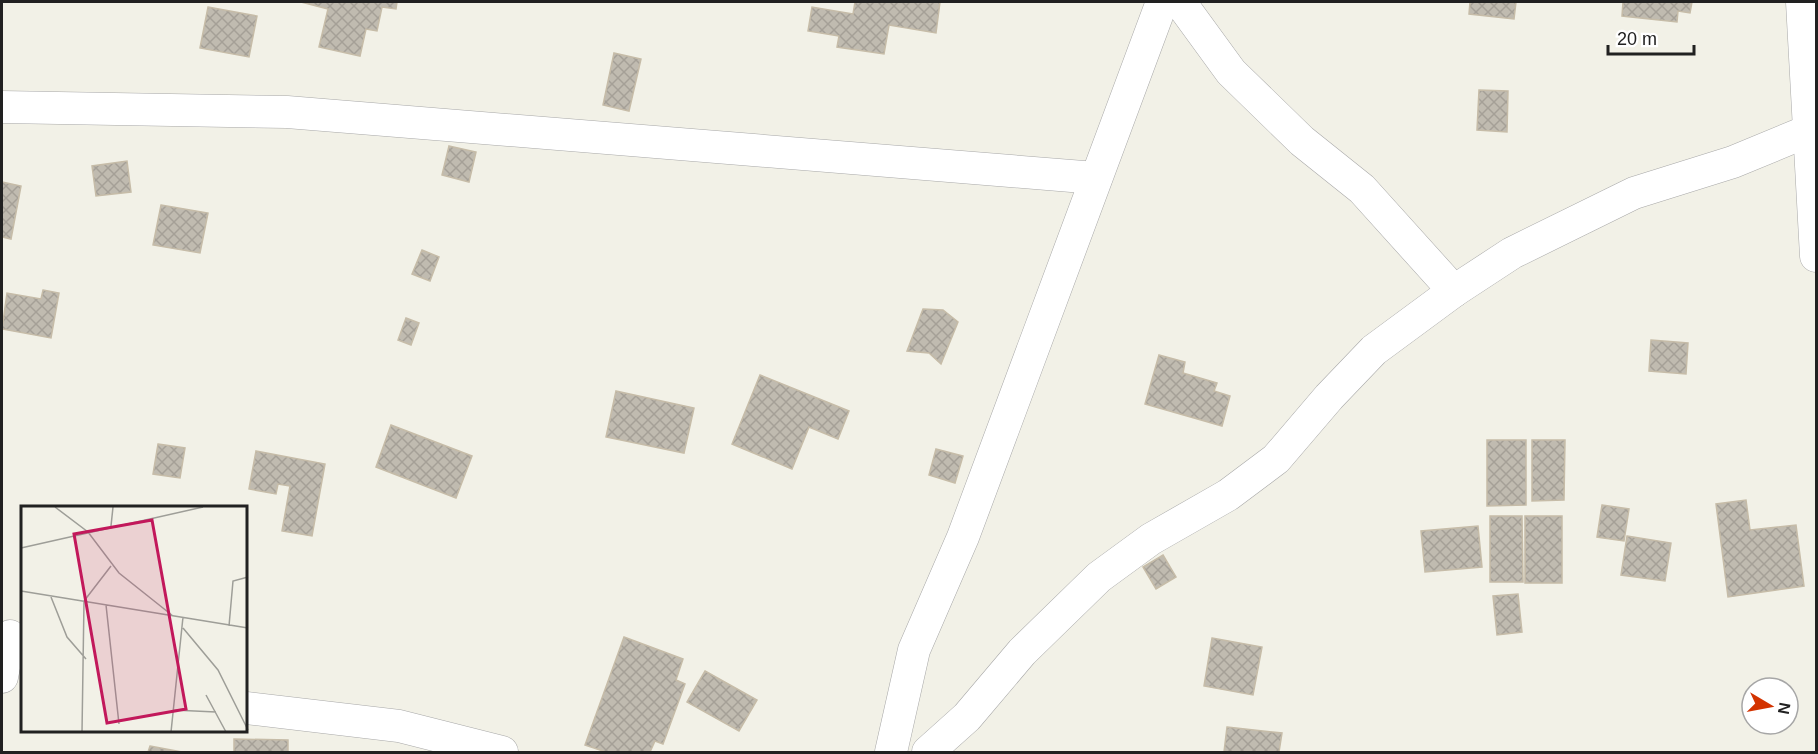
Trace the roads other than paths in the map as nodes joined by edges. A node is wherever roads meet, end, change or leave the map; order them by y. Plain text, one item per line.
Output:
1 (1162, 2) edge
2 (1180, 2) edge
3 (1802, 2) edge
4 (2, 107) edge
5 (1812, 128) edge
6 (1096, 178) junction
7 (1816, 256) edge
8 (1454, 291) junction
9 (11, 637) edge
10 (2, 677) edge
11 (248, 708) edge
12 (502, 753) edge
13 (891, 753) edge
14 (928, 753) edge

1 - 6 street
2 - 8 street
3 - 5 street
4 - 6 street
5 - 7 street
5 - 8 street
6 - 13 street
8 - 14 street
9 - 10 street
11 - 12 street

